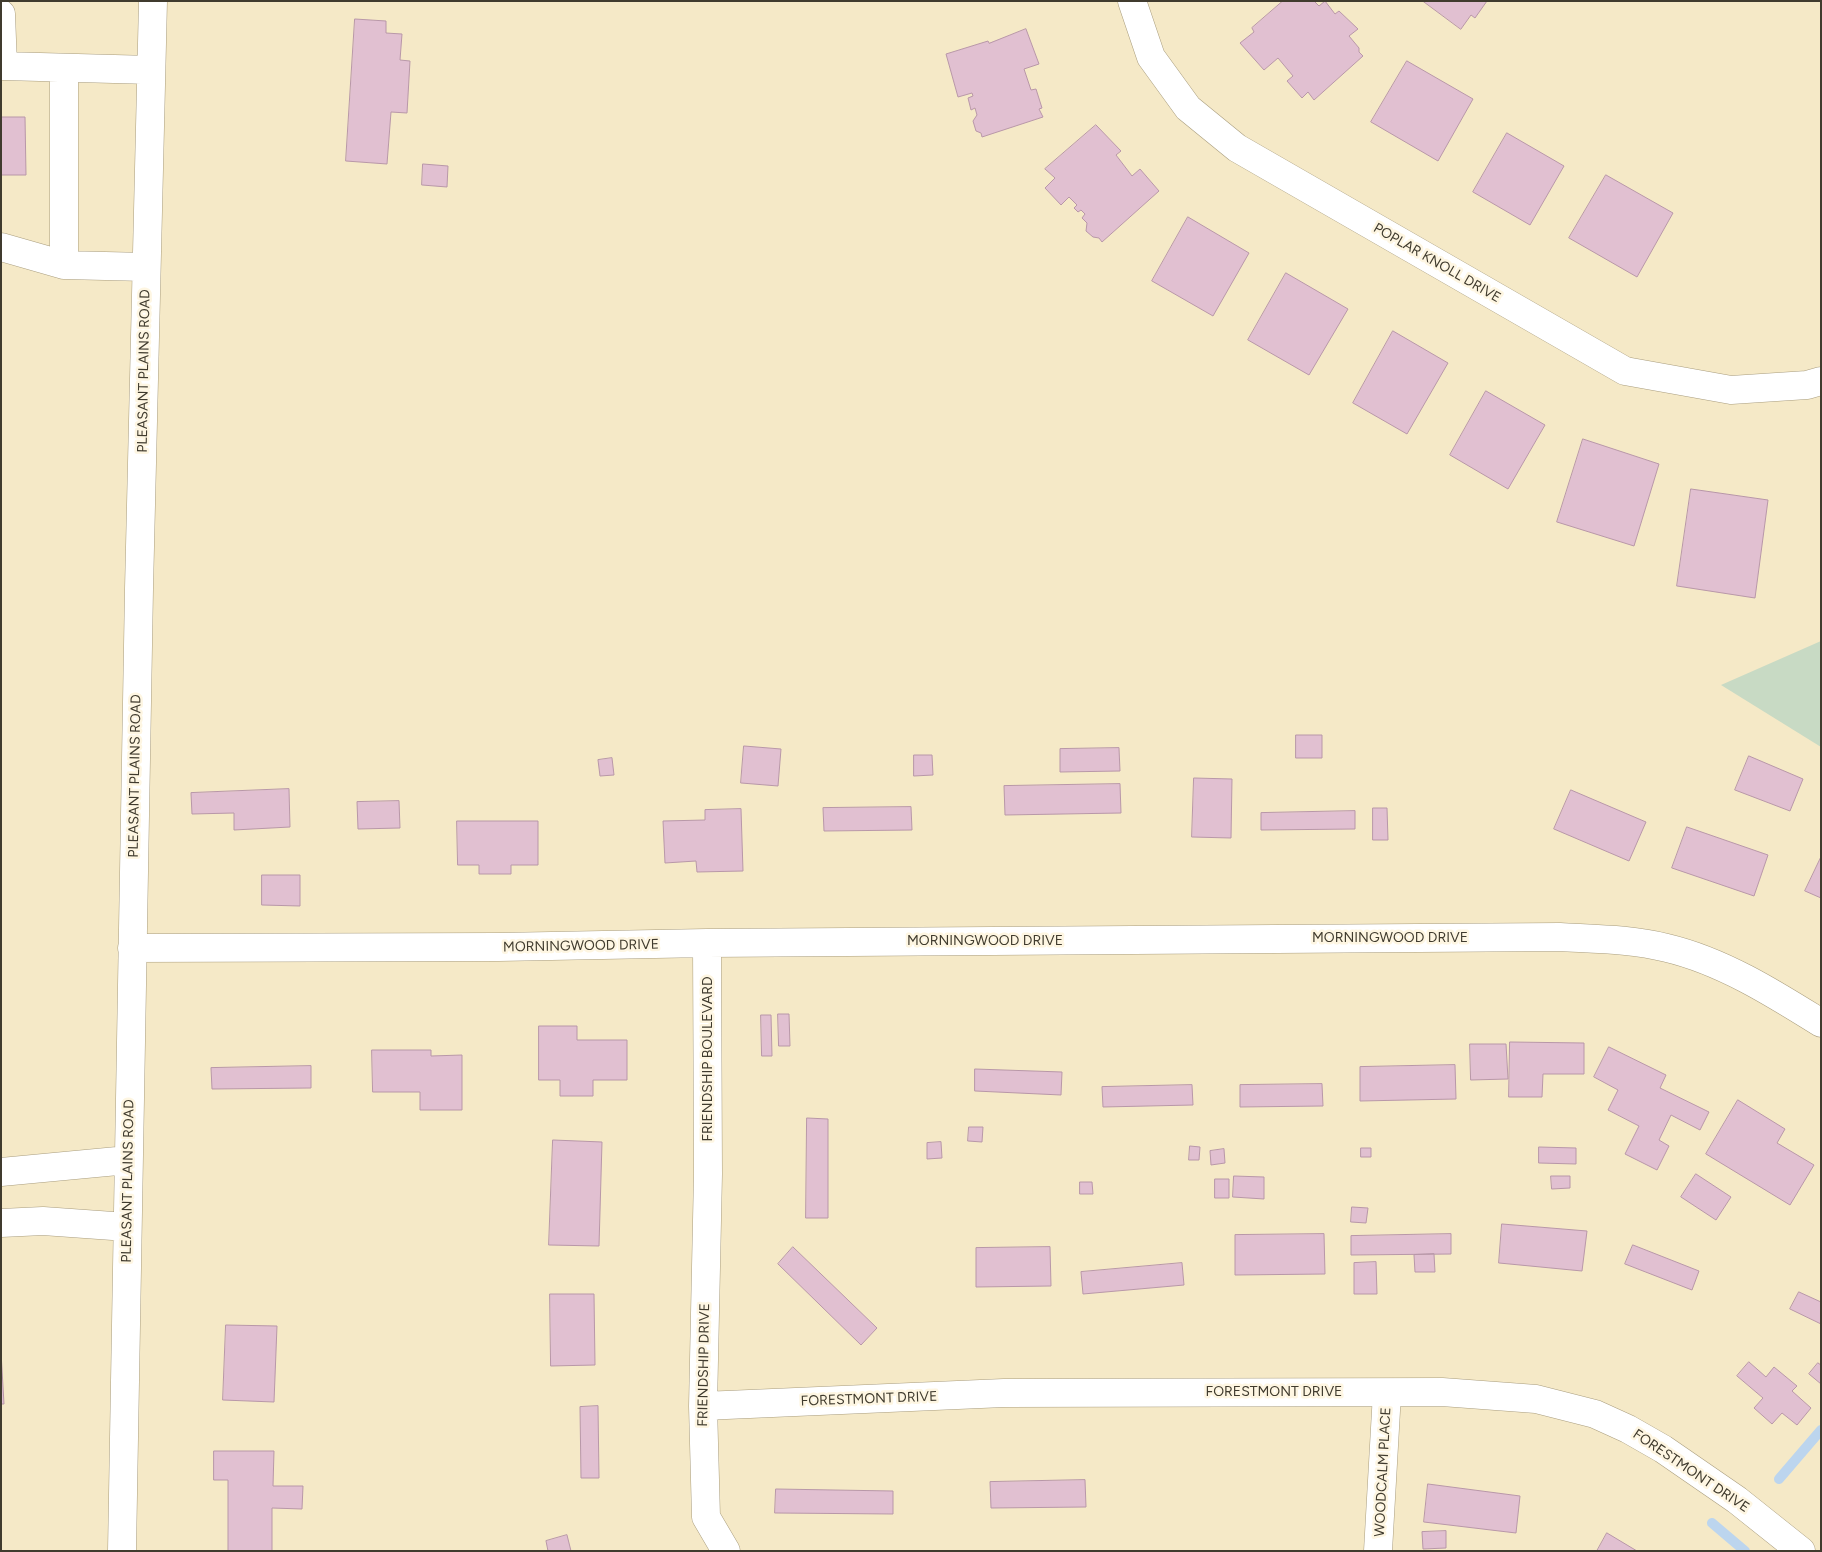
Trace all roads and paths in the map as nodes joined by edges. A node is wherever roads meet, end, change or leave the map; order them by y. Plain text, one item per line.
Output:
1 (153, 1) edge
2 (1132, 1) edge
3 (1, 14) edge
4 (64, 68) junction
5 (151, 70) junction
6 (1, 247) edge
7 (64, 265) junction
8 (146, 267) junction
9 (1821, 381) edge
10 (707, 943) junction
11 (132, 948) junction
12 (1821, 1023) edge
13 (128, 1160) junction
14 (1, 1172) edge
15 (708, 1174) joint
16 (1, 1223) edge
17 (127, 1227) junction
18 (1387, 1393) junction
19 (703, 1406) junction
20 (122, 1551) edge
21 (726, 1551) edge
22 (1378, 1551) edge
23 (1801, 1551) edge

1 - 5 street, PLEASANT PLAINS ROAD
2 - 9 street, POPLAR KNOLL DRIVE
3 - 4 street
4 - 5 street
4 - 7 street
5 - 8 street, PLEASANT PLAINS ROAD
6 - 7 street
7 - 8 street
8 - 11 street, PLEASANT PLAINS ROAD
10 - 11 street, MORNINGWOOD DRIVE
10 - 12 street, MORNINGWOOD DRIVE
10 - 15 street, FRIENDSHIP BOULEVARD
11 - 13 street, PLEASANT PLAINS ROAD
13 - 14 street
13 - 17 street, PLEASANT PLAINS ROAD
15 - 19 street, FRIENDSHIP DRIVE
16 - 17 street
17 - 20 street, PLEASANT PLAINS ROAD
18 - 19 street, FORESTMONT DRIVE
18 - 22 street, WOODCALM PLACE
18 - 23 street, FORESTMONT DRIVE
19 - 21 street, FRIENDSHIP DRIVE

